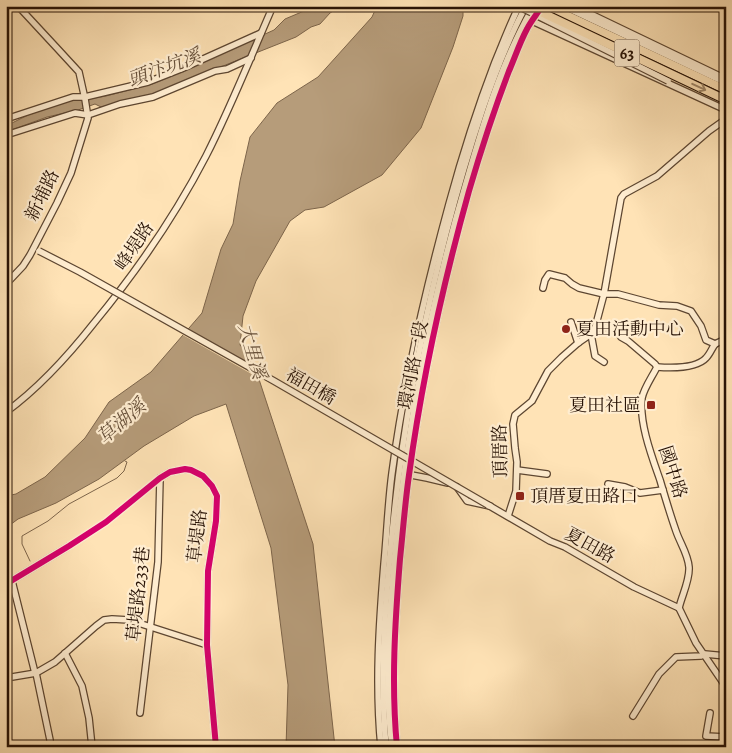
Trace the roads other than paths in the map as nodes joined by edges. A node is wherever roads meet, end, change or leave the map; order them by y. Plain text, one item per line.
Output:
1 (18, 6) edge
2 (273, 6) edge
3 (519, 6) edge
4 (527, 6) edge
5 (533, 6) edge
6 (542, 6) edge
7 (548, 6) edge
8 (563, 6) edge
9 (574, 6) edge
10 (524, 17) junction
11 (261, 33) junction
12 (251, 58) junction
13 (716, 78) junction
14 (726, 80) edge
15 (726, 90) edge
16 (687, 92) junction
17 (85, 98) junction
18 (726, 100) edge
19 (714, 105) junction
20 (726, 110) edge
21 (87, 113) junction
22 (6, 119) edge
23 (726, 119) edge
24 (6, 135) edge
25 (36, 250) junction
26 (6, 284) edge
27 (543, 288) dead end
28 (604, 294) junction
29 (571, 322) dead end
30 (593, 331) junction
31 (726, 339) edge
32 (578, 343) junction
33 (715, 344) junction
34 (604, 362) dead end
35 (657, 367) junction
36 (6, 412) edge
37 (517, 470) junction
38 (401, 474) junction
39 (547, 474) dead end
40 (160, 478) junction
41 (608, 484) dead end
42 (663, 490) junction
43 (489, 506) junction
44 (508, 516) junction
45 (9, 582) edge
46 (679, 608) junction
47 (150, 626) junction
48 (207, 645) junction
49 (65, 653) junction
50 (705, 654) junction
51 (726, 656) edge
52 (36, 673) junction
53 (6, 678) edge
54 (726, 687) edge
55 (140, 713) dead end
56 (710, 714) dead end
57 (633, 716) dead end
58 (726, 737) edge
59 (50, 747) edge
60 (92, 747) edge
61 (216, 747) edge
62 (381, 747) edge
63 (386, 747) edge
64 (392, 747) edge
65 (397, 747) edge

1 - 17 street
2 - 11 street
3 - 10 street, 環河路一段
3 - 16 street, bridge
4 - 10 street, 環河路一段
4 -> 18 main road, 63, bridge
5 - 10 street, 環河路一段
6 - 10 street, 環河路一段
7 - 15 main road, 63
8 - 13 street
9 - 14 street
10 - 16 street
10 - 38 street, 環河路一段
10 - 38 street, 環河路一段
11 - 12 street
11 - 17 street
12 - 21 street
12 - 36 street, 峰堤路
13 - 14 street
13 - 15 street
15 - 19 street
16 - 19 street
17 - 21 street
17 - 22 street
19 - 20 street
21 - 24 street
21 - 25 street, 新埔路
23 - 28 street
25 - 26 street, 新埔路
25 - 43 street, 福田橋, bridge
27 - 28 street
28 - 30 street
28 - 33 street
29 - 32 street
30 - 32 street, 頂厝路
30 - 34 street
30 - 35 street
31 - 33 street
32 - 37 street, 頂厝路
33 - 35 street
35 - 42 street, 國中路
37 - 39 street
37 - 44 street, 頂厝路
38 - 43 street
38 - 62 street, 環河路一段
38 - 63 street, 環河路一段
38 - 64 street, 環河路一段
38 - 65 street, 環河路一段
40 - 45 street, 草堤路
40 - 47 street, 草堤路233巷
40 - 48 street, 草堤路
41 - 42 street
42 - 46 street, 國中路
43 - 44 street, 夏田路
44 - 46 street, 夏田路
45 - 52 street
46 - 50 street
47 - 48 street
47 - 49 street
47 - 55 street, 草堤路233巷
48 - 61 street, 草堤路
49 - 52 street
49 - 60 street
50 - 51 street
50 - 54 street
50 - 57 street
52 - 53 street
52 - 59 street
56 - 58 street

